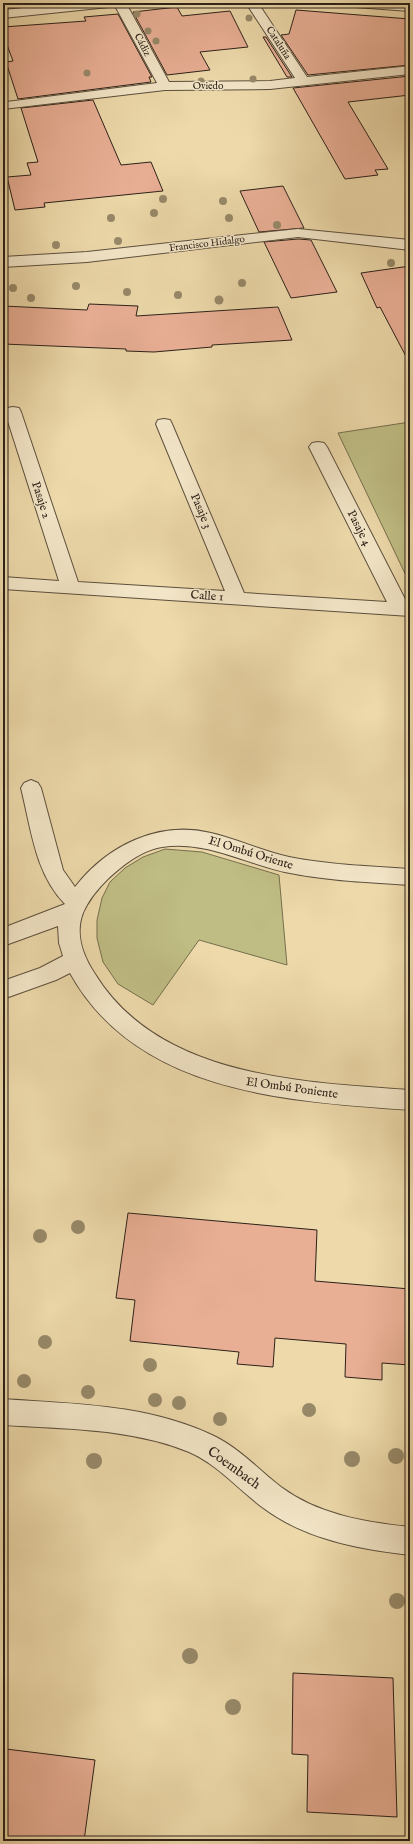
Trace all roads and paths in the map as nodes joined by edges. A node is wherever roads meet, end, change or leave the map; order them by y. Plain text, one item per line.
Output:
1 (109, 3) edge
2 (120, 3) edge
3 (252, 3) edge
4 (355, 3) edge
5 (410, 7) edge
6 (3, 14) edge
7 (410, 70) edge
8 (304, 82) junction
9 (165, 86) junction
10 (7, 107) edge
11 (410, 244) edge
12 (3, 262) edge
13 (13, 412) dead end
14 (164, 424) dead end
15 (318, 447) dead end
16 (3, 583) edge
17 (70, 587) junction
18 (237, 598) junction
19 (405, 609) edge
20 (31, 788) dead end
21 (410, 877) edge
22 (75, 906) junction
23 (3, 937) edge
24 (69, 938) joint
25 (74, 962) junction
26 (3, 990) edge
27 (410, 1100) edge
28 (3, 1412) edge
29 (410, 1541) edge

1 - 6 street
2 - 9 street, Cádiz
3 - 8 street, Cataluña
4 - 5 street
7 - 8 street, Oviedo
8 - 9 street, Oviedo
9 - 10 street, Oviedo
11 - 12 street, Francisco Hidalgo
13 - 17 street, Pasaje 2
14 - 18 street, Pasaje 3
15 - 19 street, Pasaje 4
16 - 17 street, Calle 1
17 - 18 street, Calle 1
18 - 19 street, Calle 1
20 - 22 street
21 - 22 street, El Ombú Oriente
22 - 23 street, El Ombú Oriente
22 - 24 street, El Ombú Oriente
24 - 25 street, El Ombú Poniente
25 - 26 street
25 - 27 street, El Ombú Poniente
28 - 29 street, Coembach

